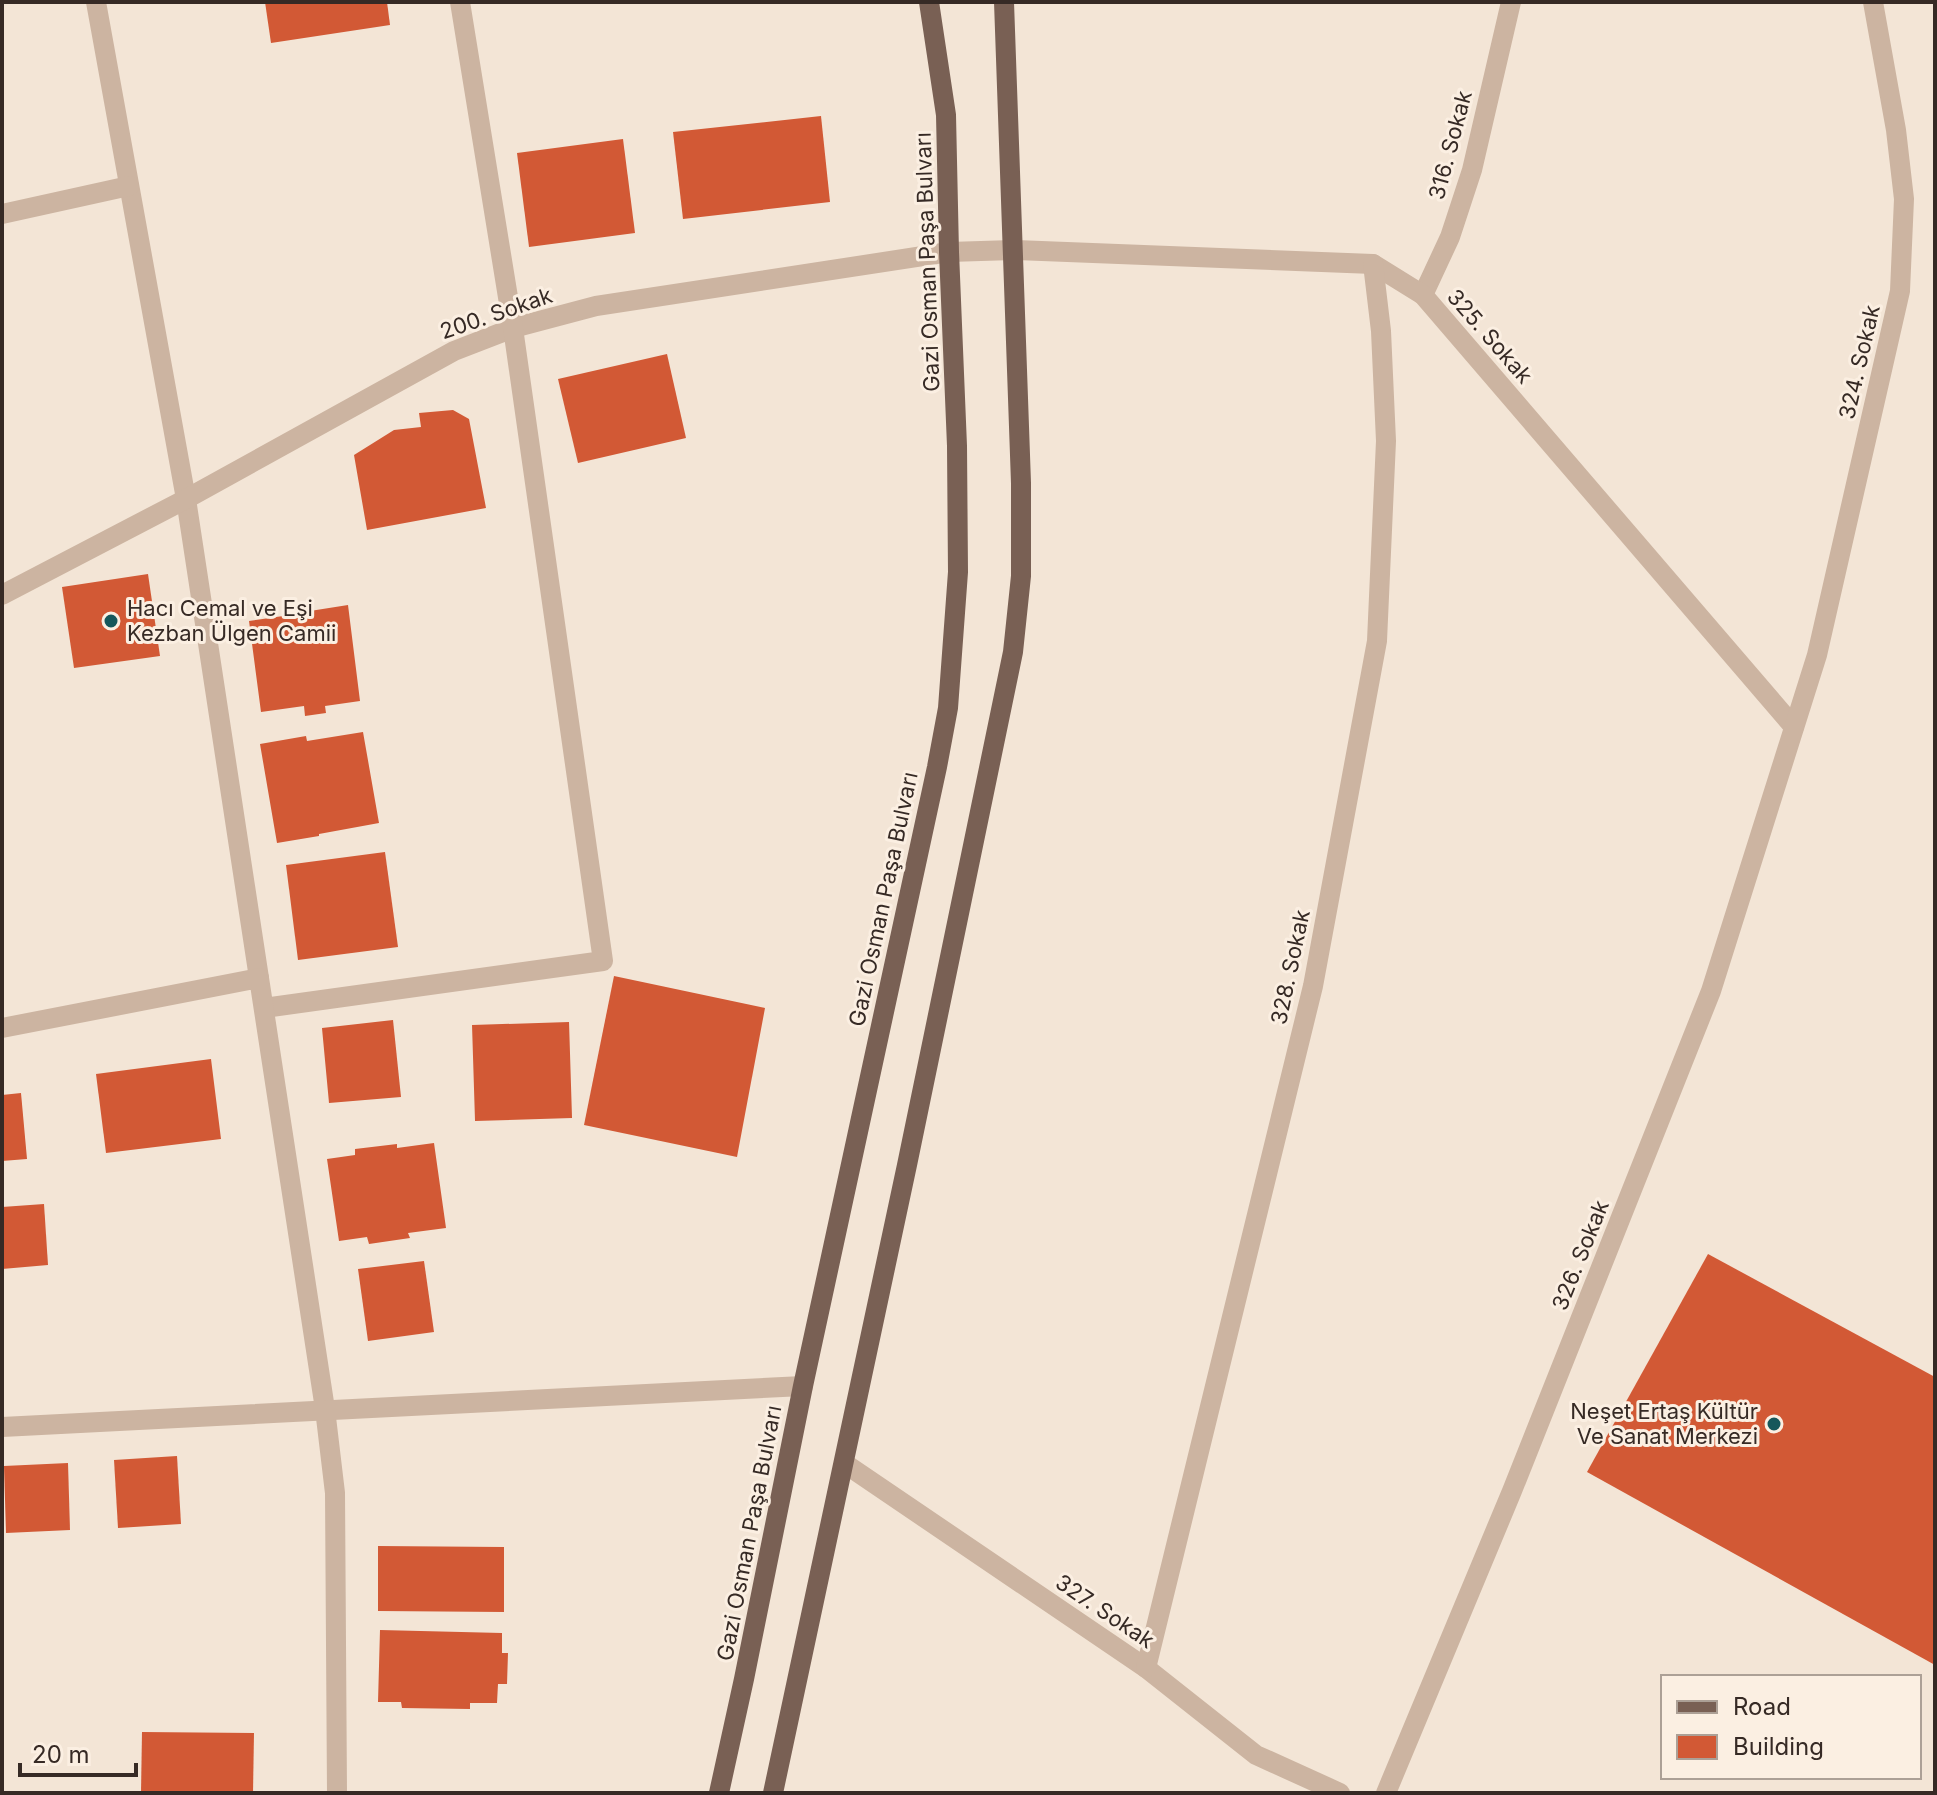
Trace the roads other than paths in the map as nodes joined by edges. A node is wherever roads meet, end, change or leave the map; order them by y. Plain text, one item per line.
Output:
1 (96, 2) edge
2 (460, 2) edge
3 (929, 2) edge
4 (1004, 2) edge
5 (1511, 2) edge
6 (1873, 2) edge
7 (129, 186) junction
8 (2, 214) edge
9 (1013, 250) junction
10 (949, 252) junction
11 (1373, 264) junction
12 (1423, 295) junction
13 (513, 328) junction
14 (186, 499) junction
15 (2, 595) edge
16 (1794, 727) junction
17 (259, 978) junction
18 (264, 1008) junction
19 (2, 1028) edge
20 (803, 1386) junction
21 (325, 1409) junction
22 (2, 1427) edge
23 (844, 1463) junction
24 (1146, 1668) junction
25 (337, 1793) edge
26 (719, 1793) edge
27 (773, 1793) edge
28 (1340, 1793) edge
29 (1386, 1793) edge

1 - 7 street
2 - 13 street
3 - 10 main road, Gazi Osman Paşa Bulvarı
4 - 9 main road
5 - 12 street, 316. Sokak
6 - 16 street, 324. Sokak
7 - 8 street
7 - 14 street
9 - 10 street, 200. Sokak
9 - 11 street, 325. Sokak
9 - 23 main road
10 - 13 street, 200. Sokak
10 - 20 main road, Gazi Osman Paşa Bulvarı
11 - 12 street, 325. Sokak
11 - 24 street, 328. Sokak
12 - 16 street, 325. Sokak
13 - 14 street, 200. Sokak
13 - 18 street
14 - 15 street, 200. Sokak
14 - 17 street
16 - 29 street, 326. Sokak
17 - 18 street
17 - 19 street
18 - 21 street
20 - 21 street
20 - 26 main road, Gazi Osman Paşa Bulvarı
21 - 22 street
21 - 25 street
23 - 24 street, 327. Sokak
23 - 27 main road
24 - 28 street, 327. Sokak

